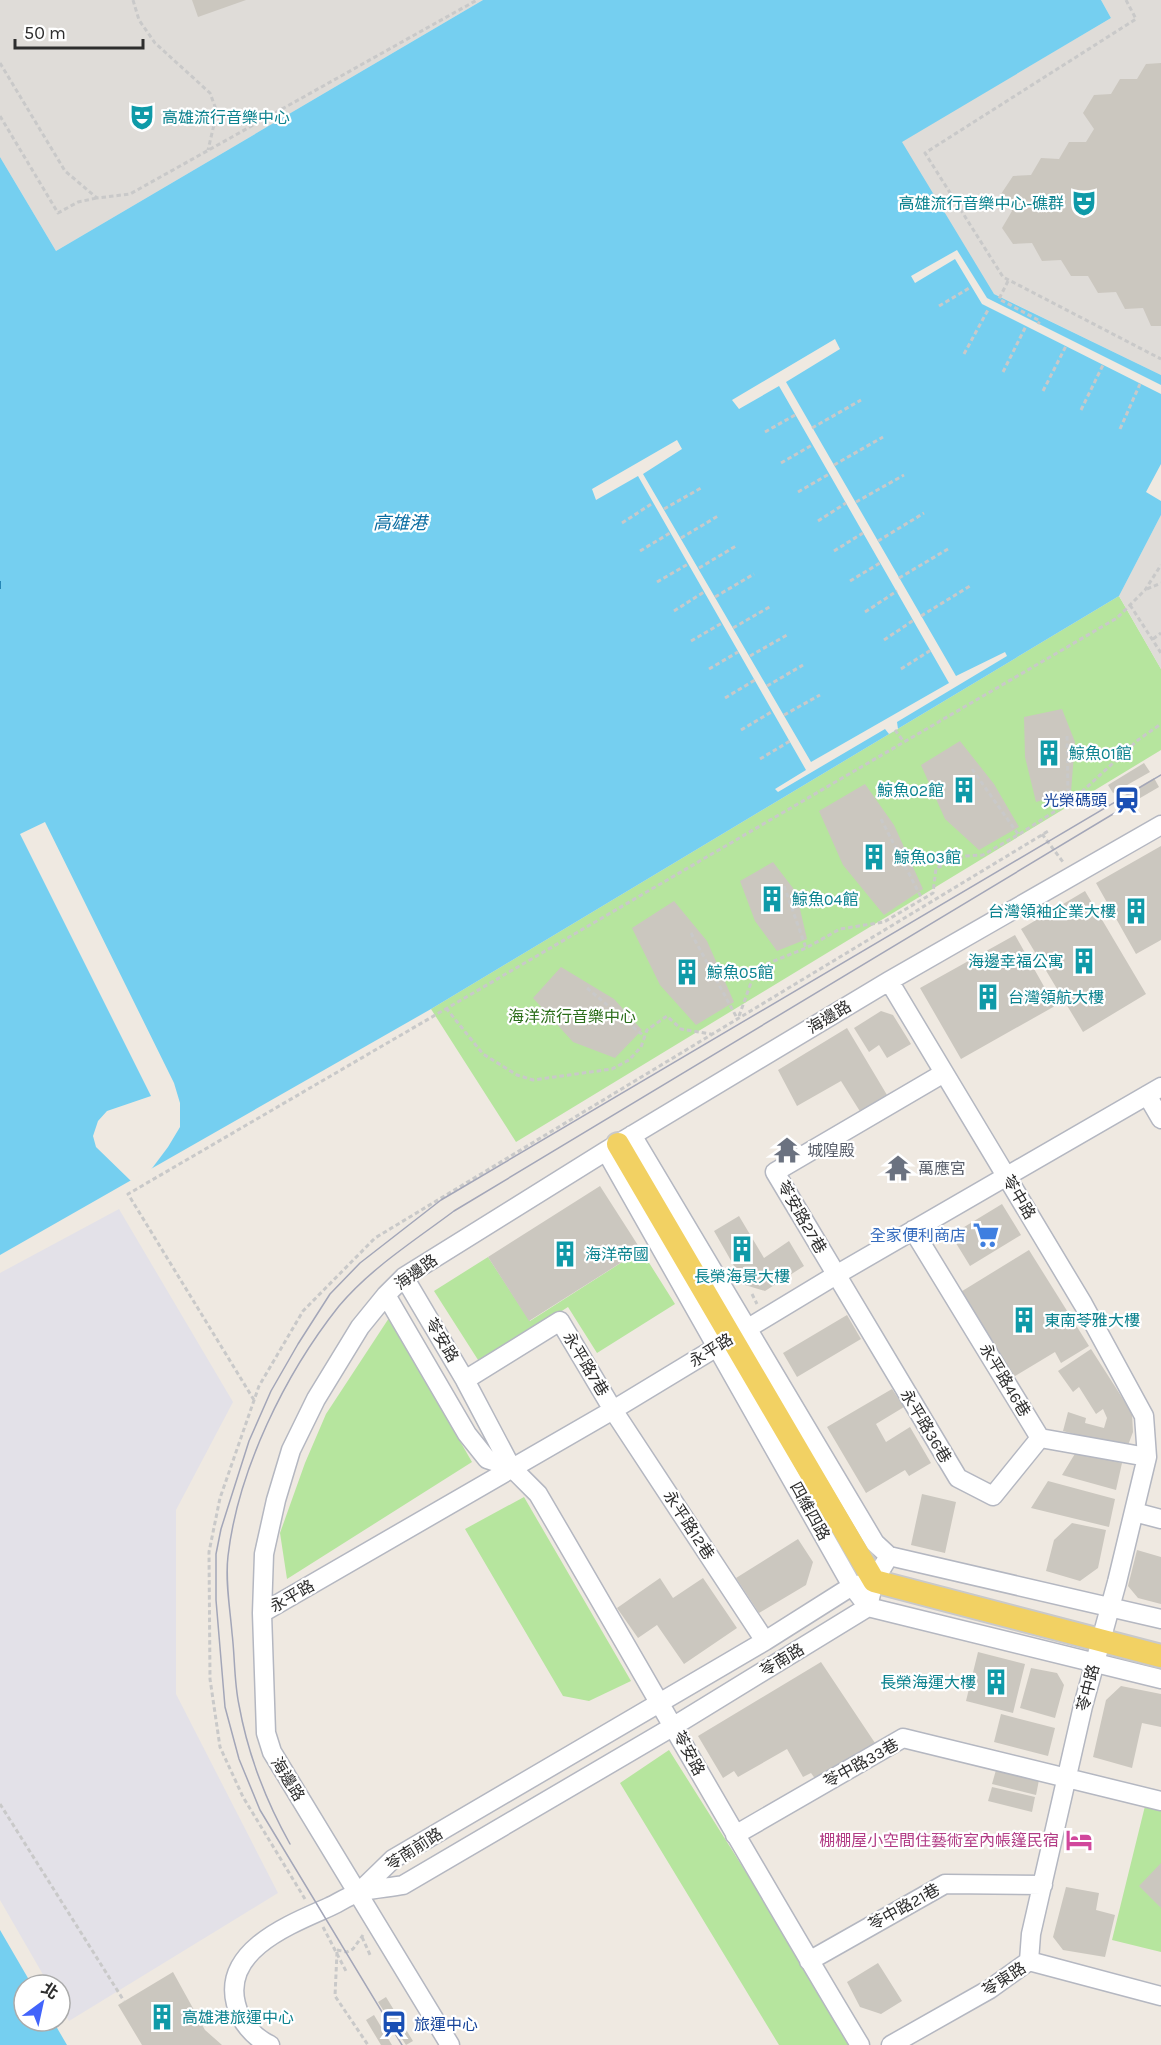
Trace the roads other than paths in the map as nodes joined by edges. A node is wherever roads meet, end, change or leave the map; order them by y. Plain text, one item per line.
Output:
1 (1161, 825) edge
2 (889, 981) junction
3 (944, 1073) junction
4 (1154, 1091) edge
5 (1161, 1119) edge
6 (619, 1144) junction
7 (1007, 1176) junction
8 (913, 1230) junction
9 (836, 1275) junction
10 (404, 1277) junction
11 (386, 1295) junction
12 (731, 1337) junction
13 (465, 1380) junction
14 (613, 1410) junction
15 (1153, 1418) edge
16 (1040, 1438) junction
17 (1147, 1457) junction
18 (512, 1467) junction
19 (1134, 1512) junction
20 (1161, 1519) edge
21 (889, 1556) junction
22 (874, 1581) junction
23 (852, 1586) junction
24 (1110, 1605) junction
25 (868, 1607) junction
26 (262, 1613) junction
27 (1161, 1619) edge
28 (765, 1641) junction
29 (1100, 1641) junction
30 (1161, 1656) edge
31 (1095, 1664) junction
32 (1161, 1679) edge
33 (660, 1702) junction
34 (674, 1726) junction
35 (1068, 1778) junction
36 (1161, 1801) edge
37 (735, 1836) junction
38 (1043, 1885) junction
39 (358, 1893) junction
40 (809, 1961) junction
41 (1029, 1961) junction
42 (1161, 1996) edge
43 (270, 2045) edge
44 (450, 2045) edge
45 (860, 2045) edge
46 (891, 2045) edge

1 - 2 street, 海邊路
2 - 3 street, 苓中路
2 - 6 street, 海邊路
3 - 7 street, 苓中路
3 - 9 street, 苓安路27巷
4 - 5 street
4 - 7 street, 永平路
6 - 10 street, 海邊路
6 - 12 main road, 四維四路
7 - 8 street, 永平路
7 - 15 street, 苓中路
8 - 9 street, 永平路
8 - 16 street, 永平路46巷
9 - 12 street, 永平路
9 - 16 street, 永平路36巷
10 - 11 street, 海邊路
10 - 13 street, 苓安路
11 - 18 street, 苓安路
11 - 26 street, 海邊路
12 - 14 street, 永平路
12 - 21 street, 四維四路
12 - 22 main road, 四維四路
12 - 23 street, 四維四路
13 - 14 street, 永平路7巷
13 - 18 street, 苓安路
14 - 18 street, 永平路
14 - 28 street, 永平路12巷
15 - 17 street, 苓中路
16 - 17 street
17 - 19 street, 苓中路
18 - 26 street, 永平路
18 - 33 street, 苓安路
19 - 20 street
19 - 24 street, 苓中路
21 - 22 street
21 - 24 street
22 - 23 street, 苓南路
22 - 25 street
22 - 29 main road
23 - 25 street, 四維四路
23 - 28 street, 苓南路
24 - 27 street
24 - 29 street, 苓中路
25 - 31 street
25 - 34 street, 苓南路
26 - 39 street, 海邊路
28 - 33 street, 苓南路
29 - 30 main road
29 - 31 street, 苓中路
31 - 32 street
31 - 35 street, 苓中路
33 - 34 street, 苓安路
33 - 39 street, 苓南前路
34 - 37 street, 苓安路
34 - 39 street, 苓南前路
35 - 36 street, 苓中路33巷
35 - 37 street, 苓中路33巷
35 - 38 street, 苓中路
37 - 40 street, 苓安路
38 - 40 street, 苓中路21巷
38 - 41 street, 苓中路
39 - 43 street
39 - 44 street, 海邊路
40 - 45 street, 苓安路
41 - 42 street, 苓東路
41 - 46 street, 苓東路

